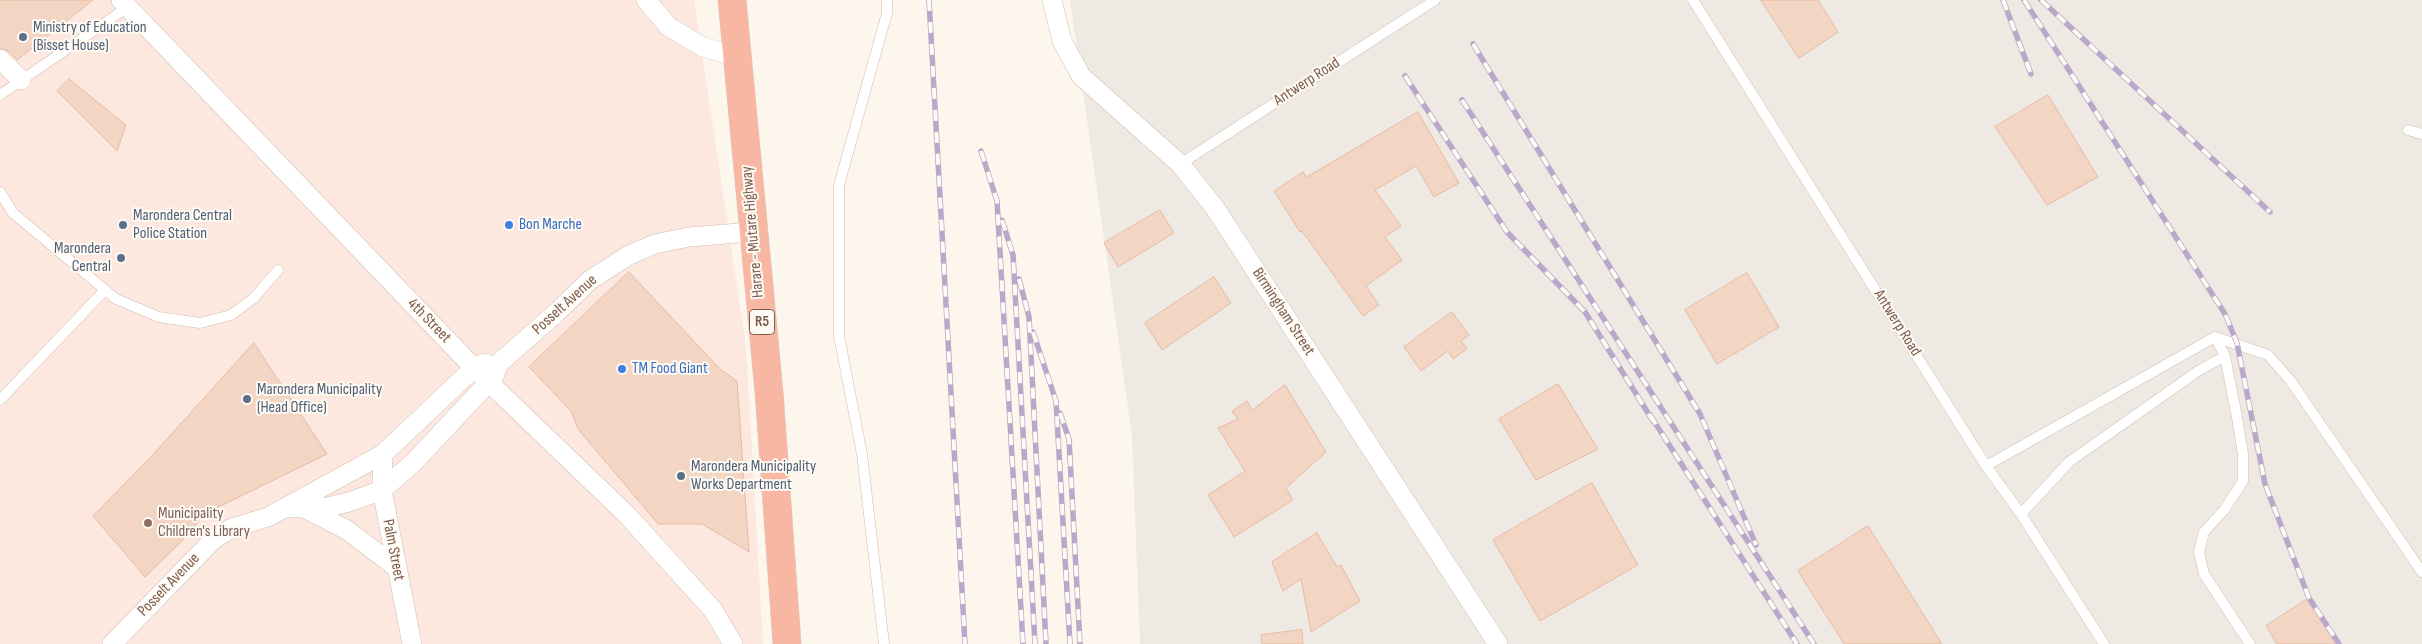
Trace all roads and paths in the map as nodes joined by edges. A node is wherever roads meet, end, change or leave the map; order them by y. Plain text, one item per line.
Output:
1 (646, 0) edge
2 (732, 0) edge
3 (887, 0) edge
4 (1052, 0) edge
5 (1435, 0) edge
6 (1693, 0) edge
7 (124, 3) edge
8 (738, 57) junction
9 (0, 59) edge
10 (21, 80) junction
11 (0, 95) edge
12 (2408, 130) dead end
13 (2422, 134) edge
14 (1180, 164) junction
15 (0, 192) edge
16 (752, 232) junction
17 (278, 270) dead end
18 (105, 290) junction
19 (2215, 336) junction
20 (2225, 356) junction
21 (499, 362) junction
22 (474, 368) junction
23 (489, 382) junction
24 (0, 400) edge
25 (383, 454) junction
26 (1986, 466) junction
27 (382, 490) junction
28 (294, 508) junction
29 (2021, 514) junction
30 (396, 568) junction
31 (2422, 572) edge
32 (112, 644) edge
33 (412, 644) edge
34 (733, 644) edge
35 (787, 644) edge
36 (884, 644) edge
37 (1498, 644) edge
38 (2104, 644) edge
39 (2250, 644) edge

1 - 8 street
2 - 8 highway, Harare - Mutare Highway / R5
3 - 36 lane
4 - 14 street, Birmingham Street
5 - 14 lane, Antwerp Road
6 - 26 lane, Antwerp Road
7 - 10 lane
7 - 22 street, 4th Street
8 - 16 highway, Harare - Mutare Highway / R5
9 - 10 street
10 - 11 lane
12 - 13 lane
14 - 37 street, Birmingham Street
15 - 18 lane
16 - 21 street, Posselt Avenue
16 - 35 highway, Harare - Mutare Highway / R5
17 - 18 lane
18 - 24 lane
19 - 20 lane
19 - 26 lane
19 - 31 lane
20 - 29 lane
20 - 39 lane
21 - 22 street, Posselt Avenue
21 - 23 street, Posselt Avenue
22 - 23 street, 4th Street
22 - 25 street, Posselt Avenue
23 - 27 street, Posselt Avenue
23 - 34 street, 4th Street
25 - 27 street, Palm Street
25 - 28 street, Posselt Avenue
26 - 29 lane, Antwerp Road
27 - 28 street, Posselt Avenue
27 - 30 street, Palm Street
28 - 30 street
28 - 32 street, Posselt Avenue
29 - 38 lane, Antwerp Road
30 - 33 street, Palm Street

